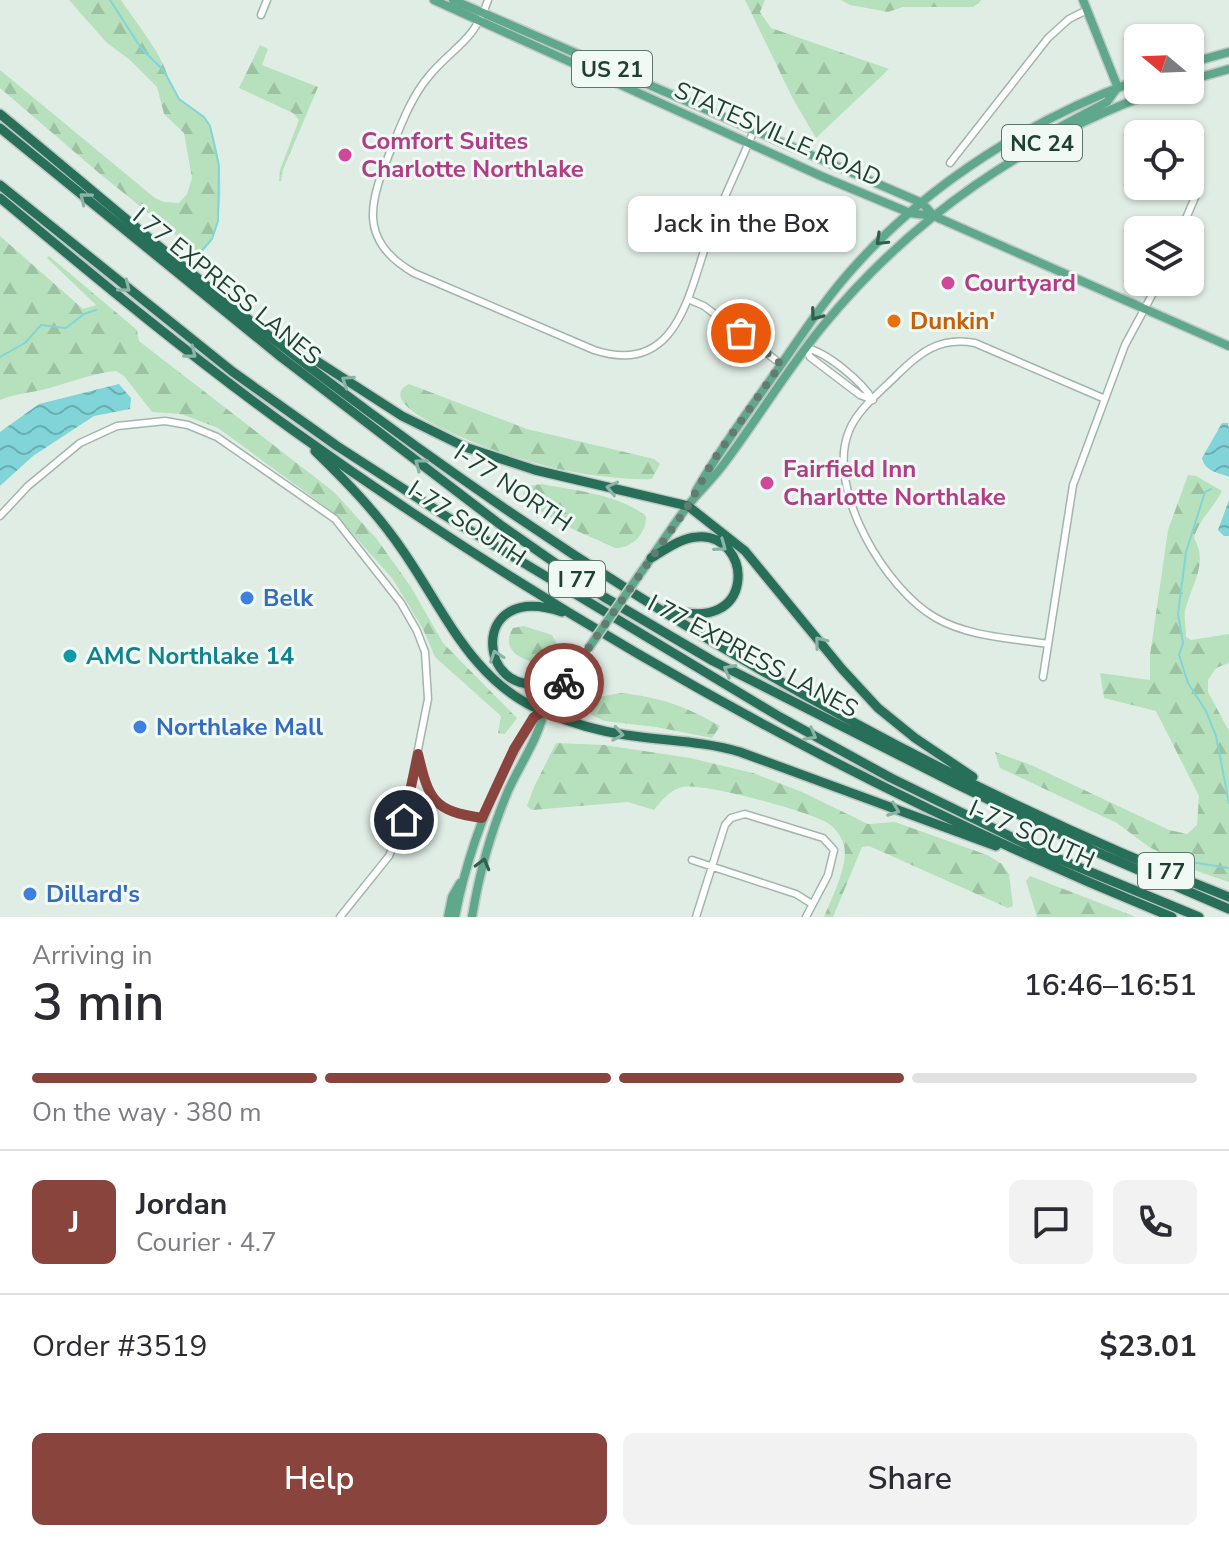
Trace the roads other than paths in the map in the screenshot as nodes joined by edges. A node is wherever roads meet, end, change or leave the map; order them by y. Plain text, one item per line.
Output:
1 (267, 0) edge
2 (434, 0) edge
3 (453, 0) edge
4 (488, 0) edge
5 (1083, 0) edge
6 (1087, 10) junction
7 (261, 15) dead end
8 (482, 18) junction
9 (1229, 52) edge
10 (1204, 59) edge
11 (1229, 69) edge
12 (1204, 76) edge
13 (1124, 86) edge
14 (1118, 88) junction
15 (660, 104) junction
16 (689, 104) junction
17 (1126, 104) edge
18 (672, 109) junction
19 (710, 113) junction
20 (0, 114) edge
21 (0, 128) edge
22 (754, 130) junction
23 (749, 144) junction
24 (1012, 160) junction
25 (950, 163) dead end
26 (0, 185) edge
27 (0, 198) edge
28 (922, 203) junction
29 (910, 213) junction
30 (934, 216) junction
31 (1151, 296) edge
32 (688, 299) junction
33 (1145, 308) junction
34 (238, 310) junction
35 (1229, 346) edge
36 (806, 348) junction
37 (781, 364) junction
38 (1105, 399) junction
39 (873, 400) junction
40 (295, 432) junction
41 (688, 506) junction
42 (0, 516) edge
43 (651, 558) junction
44 (652, 602) junction
45 (579, 618) junction
46 (1048, 644) junction
47 (581, 658) junction
48 (1043, 677) dead end
49 (543, 712) junction
50 (418, 754) junction
51 (1007, 799) junction
52 (482, 818) junction
53 (692, 860) dead end
54 (1039, 860) junction
55 (712, 867) junction
56 (462, 879) junction
57 (1229, 897) edge
58 (812, 904) junction
59 (1229, 909) edge
60 (342, 915) edge
61 (448, 917) edge
62 (455, 917) edge
63 (472, 917) edge
64 (696, 917) edge
65 (806, 917) edge
66 (1172, 917) edge
67 (1199, 917) edge

1 - 7 street
2 - 8 main road, STATESVILLE ROAD / US 21
3 - 8 main road, STATESVILLE ROAD / US 21
4 - 8 street
5 - 6 main road
6 - 14 main road
6 - 25 street
8 - 15 main road, STATESVILLE ROAD / US 21
8 - 16 main road, STATESVILLE ROAD / US 21
8 - 32 street
9 - 10 main road
11 - 12 main road
13 - 14 main road, NC 24
14 - 24 main road
14 - 28 main road, NC 24
15 - 16 main road
15 - 18 main road, STATESVILLE ROAD / US 21
16 - 19 main road, STATESVILLE ROAD / US 21
17 - 24 main road, NC 24
18 - 19 main road
18 - 23 main road, STATESVILLE ROAD / US 21
19 - 22 main road, STATESVILLE ROAD / US 21
20 - 34 highway, I-77 NORTH / I 77
59 -> 21 highway, I 77 EXPRESS LANES / I 77
22 - 23 street
22 - 28 main road, STATESVILLE ROAD / US 21
23 - 29 main road, STATESVILLE ROAD / US 21
23 - 32 street
24 - 30 main road, NC 24
26 -> 67 highway, I 77 EXPRESS LANES / I 77
27 -> 40 highway, I-77 SOUTH / I 77
28 - 29 main road, NC 24
28 - 30 main road, STATESVILLE ROAD / US 21
29 - 30 main road, STATESVILLE ROAD / US 21
29 -> 37 main road, NC 24
30 - 33 main road, STATESVILLE ROAD / US 21
30 - 36 main road, NC 24
31 - 33 street
32 - 37 street
33 - 35 main road, STATESVILLE ROAD / US 21
33 - 38 street
41 -> 34 highway
34 - 44 highway, I-77 NORTH / I 77
36 - 39 street
36 - 41 main road, NC 24
37 - 41 main road, NC 24
38 - 39 street
38 - 46 street
39 - 46 street
40 - 45 highway, I-77 SOUTH / I 77
40 - 49 highway
41 - 43 main road, NC 24
51 -> 41 highway
42 - 50 street
43 -> 44 highway
43 - 47 main road, NC 24, bridge
44 - 51 highway, I-77 NORTH / I 77
47 -> 45 highway
45 - 54 highway, I-77 SOUTH / I 77
46 - 48 street
47 - 49 main road, NC 24
49 - 52 main road, NC 24
49 -> 54 highway
63 -> 49 main road, NC 24
50 - 52 street
50 - 60 street
51 - 57 highway, I-77 NORTH / I 77
52 - 56 main road, NC 24
53 - 55 street
54 - 66 highway, I-77 SOUTH / I 77
55 - 58 street
55 - 58 street
55 - 64 street
56 - 61 main road
56 - 62 main road, NC 24
58 - 65 street

